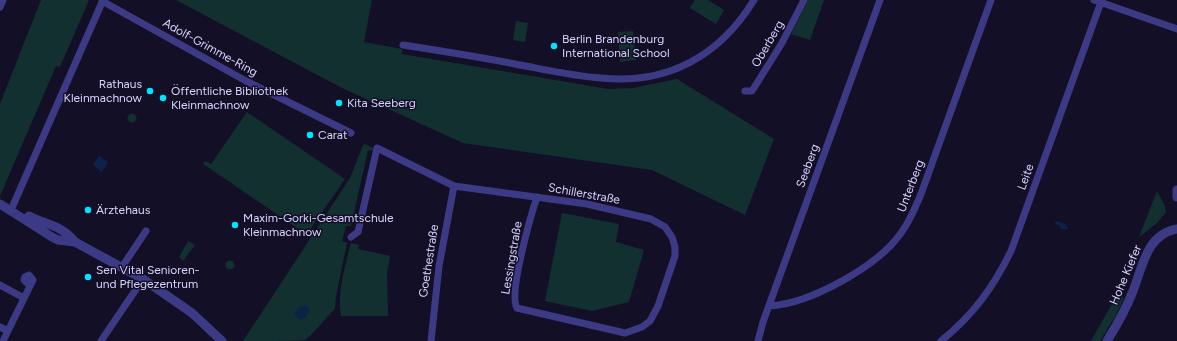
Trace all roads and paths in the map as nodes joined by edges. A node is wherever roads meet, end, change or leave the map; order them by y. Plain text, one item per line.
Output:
1 (3, 0) edge
2 (754, 0) edge
3 (804, 0) edge
4 (880, 0) edge
5 (991, 0) edge
6 (103, 1) edge
7 (1098, 1) edge
8 (0, 7) edge
9 (1177, 29) edge
10 (403, 44) dead end
11 (745, 92) dead end
12 (351, 133) dead end
13 (454, 186) junction
14 (1177, 190) edge
15 (537, 196) junction
16 (1177, 197) edge
17 (0, 204) edge
18 (13, 211) junction
19 (1177, 229) edge
20 (146, 231) dead end
21 (351, 237) dead end
22 (122, 267) junction
23 (143, 279) junction
24 (0, 285) edge
25 (30, 286) dead end
26 (24, 298) junction
27 (769, 306) junction
28 (0, 327) edge
29 (8, 331) junction
30 (625, 333) junction
31 (3, 341) edge
32 (101, 341) edge
33 (222, 341) edge
34 (431, 341) edge
35 (624, 341) edge
36 (758, 341) edge
37 (941, 341) edge
38 (1107, 341) edge

1 - 8 street
2 - 10 street
3 - 11 street, Oberberg
4 - 27 street, Seeberg
5 - 27 street, Unterberg
6 - 12 street, Adolf-Grimme-Ring
6 - 18 street, Adolf-Grimme-Ring
7 - 9 street
7 - 37 street, Leite
13 - 15 street, Schillerstraße
13 - 21 street, Schillerstraße
13 - 34 street, Goethestraße
14 - 16 street
15 - 30 street, Lessingstraße
15 - 30 street, Schillerstraße
17 - 18 street
18 - 22 street
19 - 38 street, Hohe Kiefer
20 - 22 street
22 - 23 street
23 - 32 street
23 - 33 street
24 - 26 street
25 - 26 street
26 - 29 street
27 - 36 street, Seeberg
28 - 29 street
29 - 31 street
30 - 35 street

